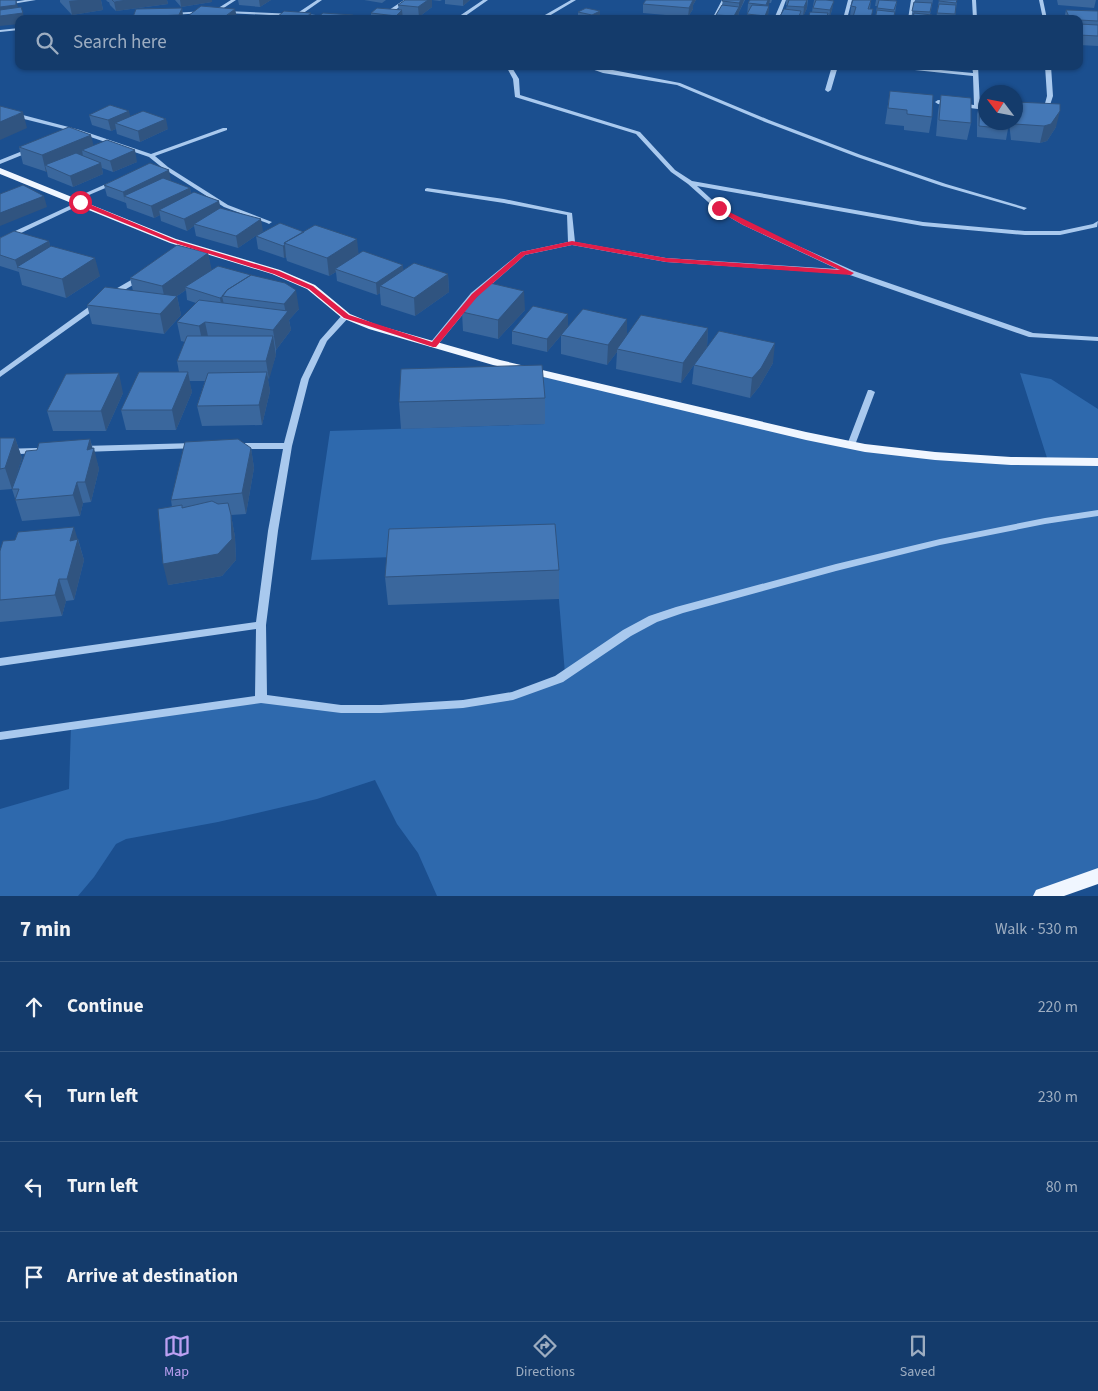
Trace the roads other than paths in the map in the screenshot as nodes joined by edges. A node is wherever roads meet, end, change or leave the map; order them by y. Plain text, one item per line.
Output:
1 (34, 0) edge
2 (234, 0) edge
3 (320, 0) edge
4 (407, 0) edge
5 (486, 0) edge
6 (574, 0) edge
7 (724, 0) edge
8 (784, 0) edge
9 (850, 0) edge
10 (913, 0) edge
11 (974, 0) edge
12 (1041, 0) edge
13 (0, 5) edge
14 (214, 12) junction
15 (168, 14) edge
16 (250, 15) edge
17 (298, 15) edge
18 (386, 15) edge
19 (463, 15) edge
20 (547, 15) edge
21 (716, 15) edge
22 (778, 15) edge
23 (846, 15) edge
24 (911, 15) edge
25 (975, 15) edge
26 (1043, 15) edge
27 (15, 30) edge
28 (0, 31) edge
29 (510, 70) edge
30 (597, 70) edge
31 (834, 70) edge
32 (934, 70) edge
33 (976, 70) edge
34 (1048, 70) edge
35 (976, 74) junction
36 (828, 90) dead end
37 (938, 102) edge
38 (977, 107) joint
39 (1023, 110) edge
40 (0, 111) edge
41 (225, 129) dead end
42 (78, 131) junction
43 (70, 134) edge
44 (35, 148) edge
45 (151, 156) junction
46 (0, 162) edge
47 (161, 163) junction
48 (152, 166) edge
49 (0, 171) edge
50 (126, 178) edge
51 (690, 182) junction
52 (427, 190) dead end
53 (77, 201) junction
54 (1024, 208) dead end
55 (269, 222) dead end
56 (1098, 223) edge
57 (0, 241) edge
58 (572, 243) junction
59 (851, 273) junction
60 (146, 275) edge
61 (346, 316) junction
62 (1098, 340) edge
63 (433, 345) junction
64 (0, 376) edge
65 (871, 392) dead end
66 (851, 445) junction
67 (204, 446) edge
68 (232, 446) edge
69 (288, 446) junction
70 (48, 450) edge
71 (78, 450) edge
72 (0, 452) edge
73 (1098, 462) edge
74 (1098, 513) edge
75 (261, 625) junction
76 (0, 662) edge
77 (261, 699) junction
78 (0, 736) edge
79 (1098, 876) edge
80 (1042, 896) edge

1 - 13 street
2 - 14 street
3 - 17 street
4 - 18 street
5 - 19 street
6 - 20 street
7 - 21 street
8 - 22 street
9 - 23 street
10 - 24 street
11 - 25 street
12 - 26 street
14 - 15 street
14 - 16 street
27 - 28 street
29 - 51 street
30 - 54 street
31 - 36 street
32 - 35 street
33 - 35 street
34 - 39 street
35 - 38 street
37 - 38 street
40 - 42 street
41 - 45 street
42 - 43 street
42 - 45 street
44 - 46 street
45 - 47 street
47 - 48 street
47 - 55 street
49 - 53 main road
50 - 53 street
51 - 56 street
51 - 59 street
52 - 58 street
53 - 57 street
53 - 61 main road
58 - 59 street
58 - 63 street
59 - 62 street
60 - 64 street
61 - 63 main road
61 - 69 street
63 - 66 main road
65 - 66 street
66 - 73 main road
67 - 71 street
68 - 69 street
69 - 75 street
70 - 72 street
74 - 77 street
75 - 76 street
75 - 77 street
77 - 78 street
79 - 80 main road

